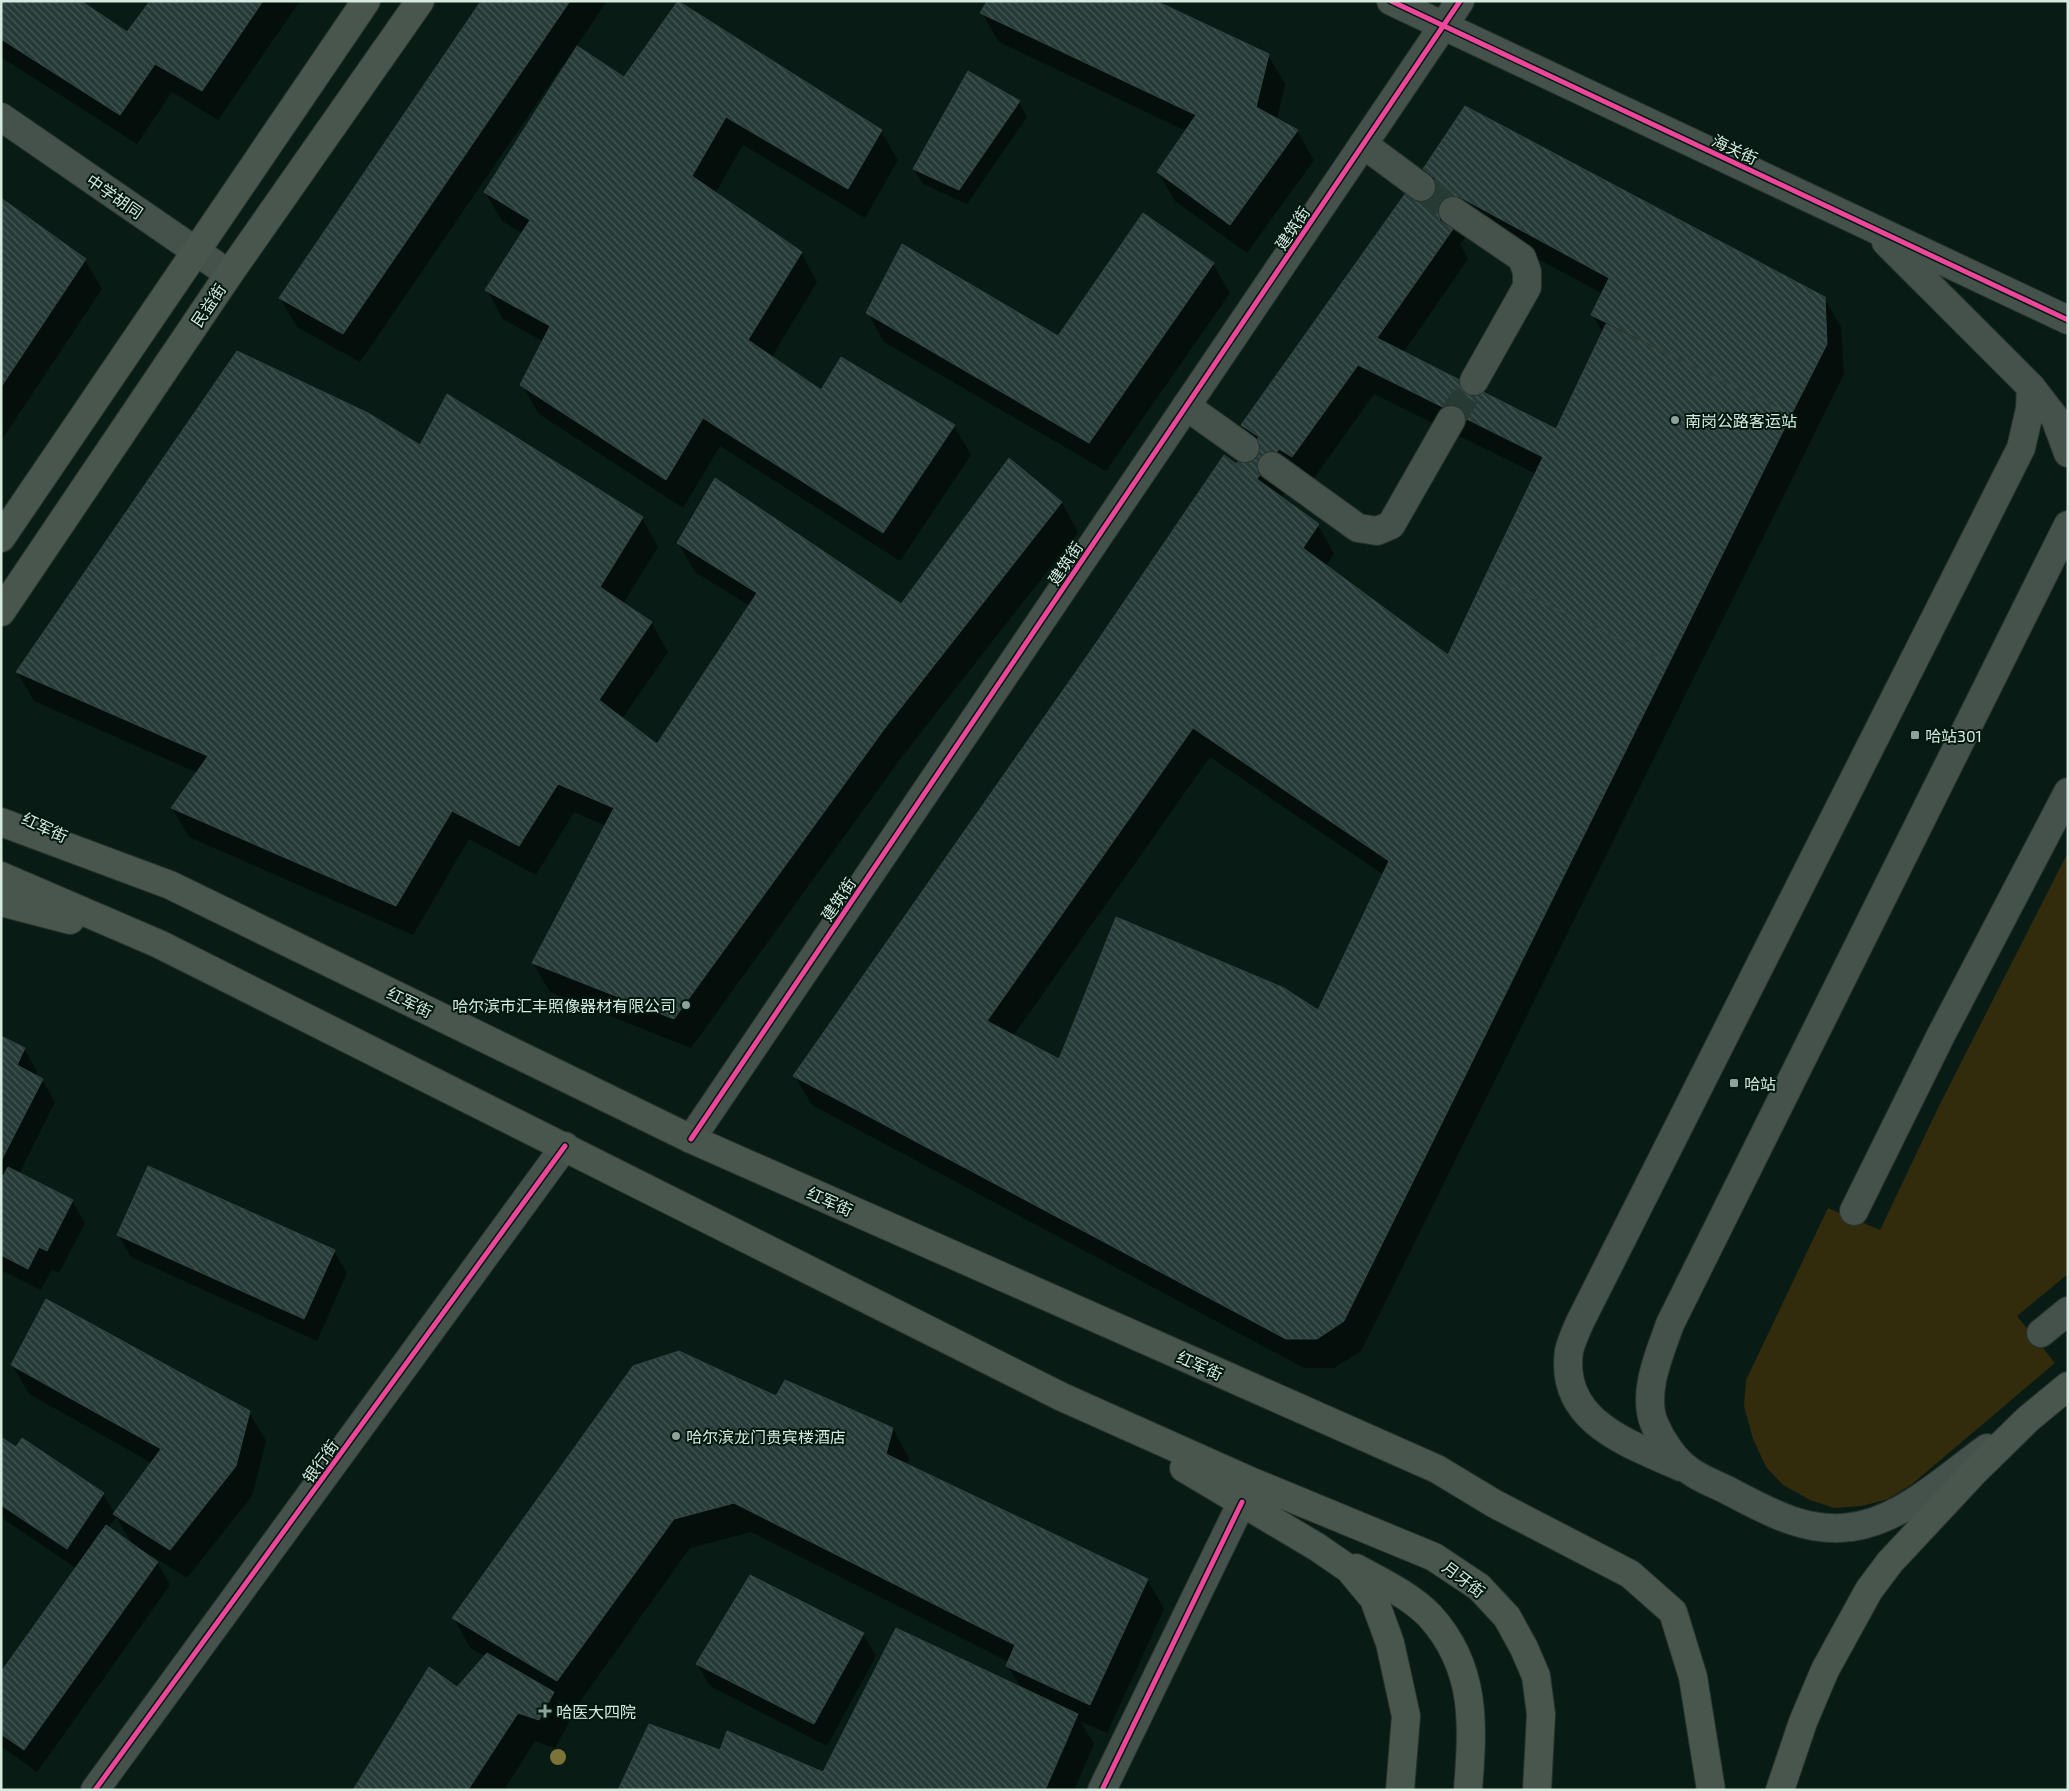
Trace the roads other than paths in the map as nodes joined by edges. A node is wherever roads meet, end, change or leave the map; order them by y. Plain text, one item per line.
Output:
1 (366, 1) edge
2 (420, 1) edge
3 (1391, 1) edge
4 (1460, 1) edge
5 (1443, 26) junction
6 (1, 117) edge
7 (1363, 144) junction
8 (1421, 187) tunnel mouth
9 (1453, 210) tunnel mouth
10 (1873, 228) junction
11 (196, 252) junction
12 (229, 274) junction
13 (2063, 322) edge
14 (1474, 381) tunnel mouth
15 (2031, 387) junction
16 (1186, 406) junction
17 (1451, 420) tunnel mouth
18 (1246, 448) dead end
19 (2068, 453) edge
20 (1272, 466) dead end
21 (2068, 525) edge
22 (1, 538) edge
23 (1, 612) edge
24 (2068, 792) edge
25 (1, 806) edge
26 (1, 822) edge
27 (1, 876) edge
28 (170, 885) junction
29 (1, 902) edge
30 (159, 944) junction
31 (691, 1139) junction
32 (565, 1146) junction
33 (1854, 1211) dead end
34 (2068, 1311) edge
35 (2042, 1332) dead end
36 (2068, 1386) edge
37 (2028, 1419) junction
38 (1690, 1471) junction
39 (1246, 1492) junction
40 (1317, 1547) junction
41 (95, 1790) edge
42 (1102, 1790) edge
43 (1400, 1790) edge
44 (1468, 1790) edge
45 (1536, 1790) edge
46 (1711, 1790) edge
47 (1780, 1790) edge

1 - 11 main road
2 - 12 main road, 民益街
3 - 5 street, 海关街
4 - 5 street, 建筑街
5 - 7 street, 建筑街
5 - 10 street, 海关街
6 - 11 street, 中学胡同
7 - 8 street
7 - 16 street, 建筑街
9 - 14 street
10 - 13 street, 海关街
10 - 15 street
11 - 12 street, 中学胡同
11 - 22 main road
12 - 23 main road, 民益街
15 - 19 street
15 - 38 street
16 - 18 street
16 - 31 street, 建筑街
17 - 20 street
21 - 38 street
24 - 33 street
25 - 28 main road, 红军街
26 - 28 main road, 红军街
27 - 30 main road
28 - 31 main road, 红军街
29 - 30 main road
30 - 32 main road
31 - 46 main road, 红军街
32 - 39 main road
32 - 41 street, 银行街
34 - 35 street
36 - 37 main road
37 - 38 street
37 - 47 main road
39 - 40 main road
39 - 42 street
39 - 45 main road, 月牙街
40 - 43 main road
40 - 44 main road

